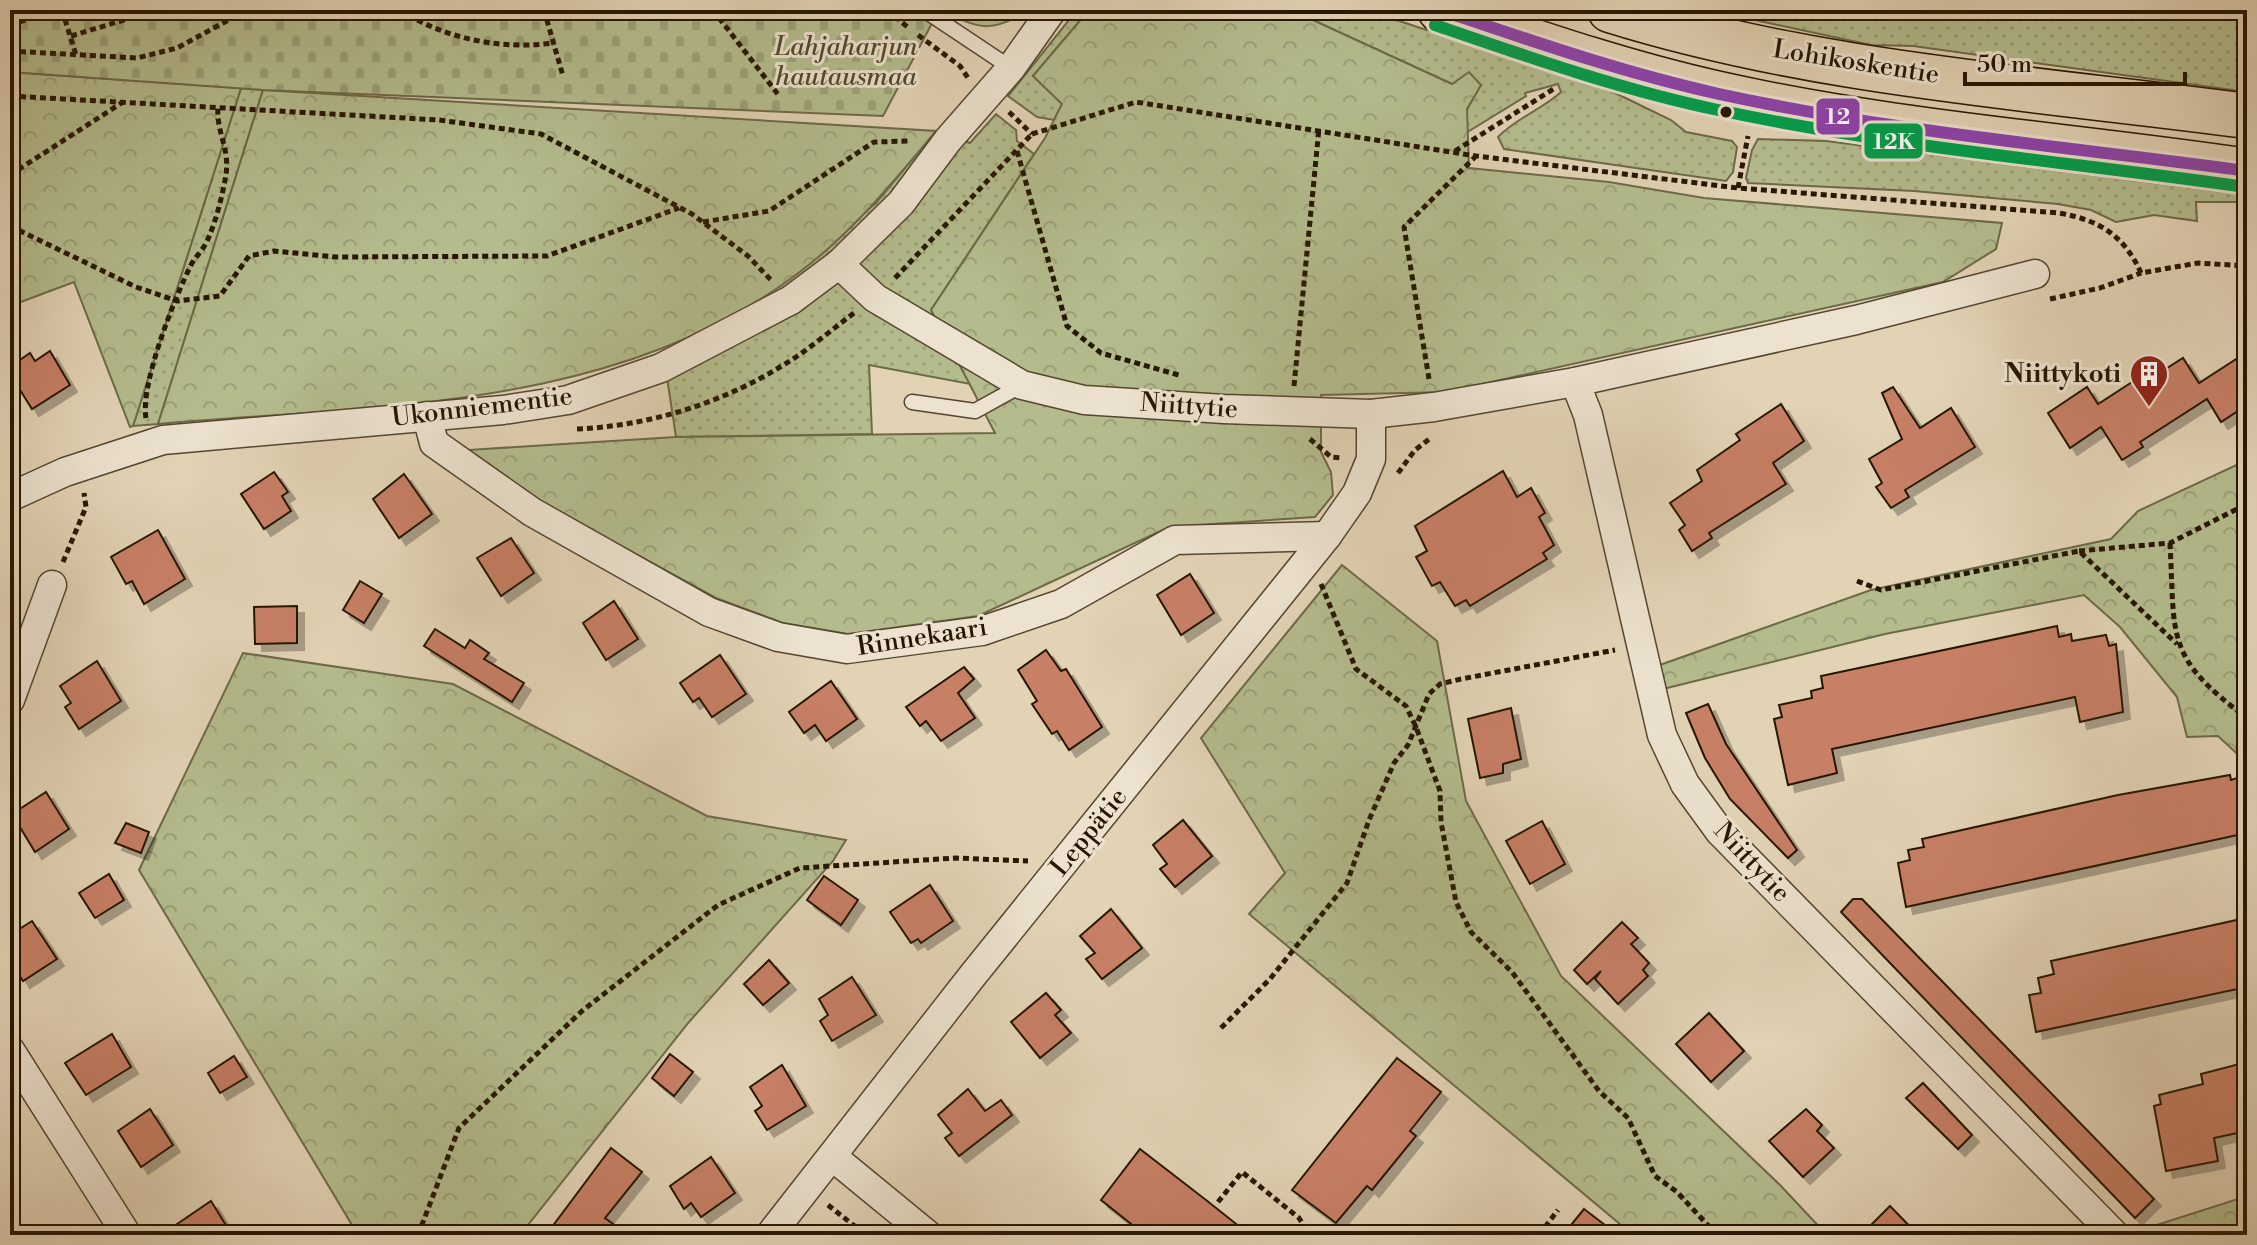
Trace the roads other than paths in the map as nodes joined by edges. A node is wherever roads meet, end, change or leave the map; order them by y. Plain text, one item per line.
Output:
1 (924, 10) edge
2 (1052, 10) edge
3 (1440, 10) edge
4 (1610, 10) edge
5 (1011, 68) junction
6 (2247, 116) edge
7 (2247, 171) edge
8 (839, 264) junction
9 (2035, 274) dead end
10 (1575, 382) junction
11 (1022, 385) junction
12 (912, 402) dead end
13 (1371, 414) junction
14 (427, 416) junction
15 (10, 497) edge
16 (1327, 536) junction
17 (52, 585) road end
18 (10, 700) edge
19 (10, 1050) edge
20 (833, 1157) junction
21 (127, 1235) edge
22 (770, 1235) edge
23 (928, 1235) edge
24 (2115, 1235) edge

1 - 5 lane
2 - 5 street, Ukonniementie
3 - 7 main road, Lohikoskentie
4 - 6 main road, Lohikoskentie
5 - 8 street, Ukonniementie
8 - 11 street, Niittytie
8 - 14 street, Ukonniementie
9 - 10 street, Niittytie
10 - 13 street, Niittytie
10 - 24 street, Niittytie
11 - 12 lane
11 - 13 street, Niittytie
13 - 16 street, Leppätie
14 - 15 street, Ukonniementie
14 - 16 street, Rinnekaari
16 - 20 street, Leppätie
17 - 18 street
19 - 21 street
20 - 22 street, Leppätie
20 - 23 street

